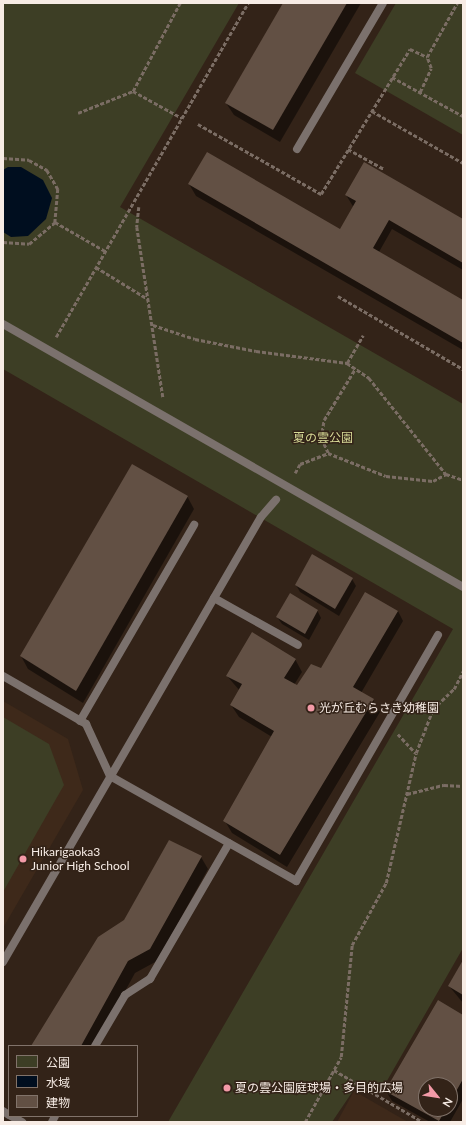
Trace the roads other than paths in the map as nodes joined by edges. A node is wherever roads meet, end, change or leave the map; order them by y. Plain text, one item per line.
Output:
1 (383, 3) edge
2 (297, 149) dead end
3 (3, 324) edge
4 (276, 500) dead end
5 (194, 525) dead end
6 (463, 587) edge
7 (214, 598) junction
8 (438, 635) dead end
9 (298, 645) dead end
10 (3, 676) edge
11 (80, 721) junction
12 (110, 776) junction
13 (229, 844) junction
14 (3, 962) edge
15 (96, 1045) edge
16 (12, 1117) edge
17 (22, 1122) edge

1 - 2 street
3 - 6 street
4 - 7 street
5 - 11 street
7 - 9 street
7 - 12 street
8 - 13 street
10 - 11 street
11 - 12 street
12 - 13 street
12 - 14 street
13 - 15 street
16 - 17 street

